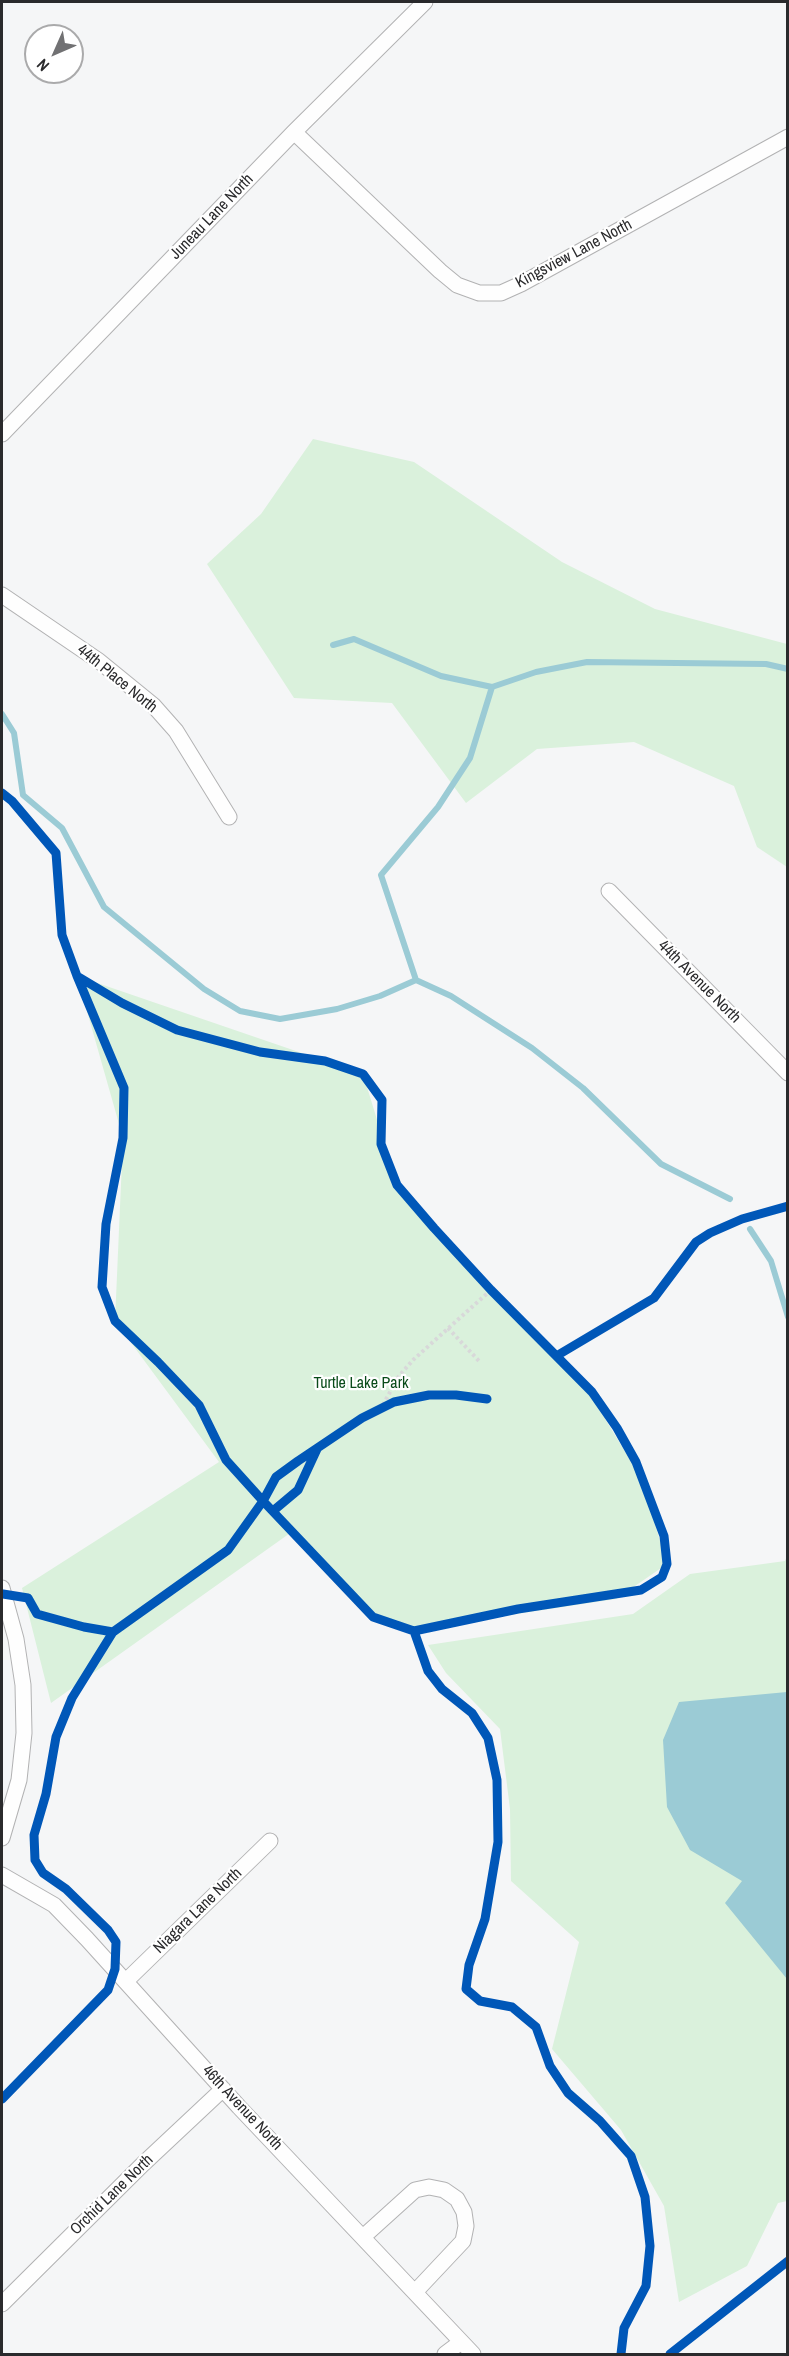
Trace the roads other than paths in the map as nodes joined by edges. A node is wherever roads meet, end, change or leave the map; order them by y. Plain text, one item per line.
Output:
1 (424, 2) edge
2 (294, 132) junction
3 (788, 137) edge
4 (2, 434) edge
5 (2, 595) edge
6 (229, 817) dead end
7 (609, 891) dead end
8 (788, 1073) edge
9 (2, 1588) edge
10 (2, 1838) edge
11 (270, 1841) dead end
12 (2, 1875) edge
13 (126, 1981) junction
14 (223, 2089) junction
15 (363, 2237) junction
16 (415, 2292) junction
17 (2, 2304) edge
18 (461, 2342) junction
19 (445, 2355) edge
20 (473, 2355) edge

1 - 2 street, Juneau Lane North
2 - 3 street, Kingsview Lane North
2 - 4 street, Juneau Lane North
5 - 6 street, 44th Place North
7 - 8 street, 44th Avenue North
9 - 10 street
11 - 13 street, Niagara Lane North
12 - 13 street, 46th Avenue North
13 - 14 street, 46th Avenue North
14 - 15 street, 46th Avenue North
14 - 17 street, Orchid Lane North
15 - 16 street, 46th Avenue North
15 - 16 street
16 - 18 street, 46th Avenue North
18 - 19 street
18 - 20 street, 46th Avenue North

